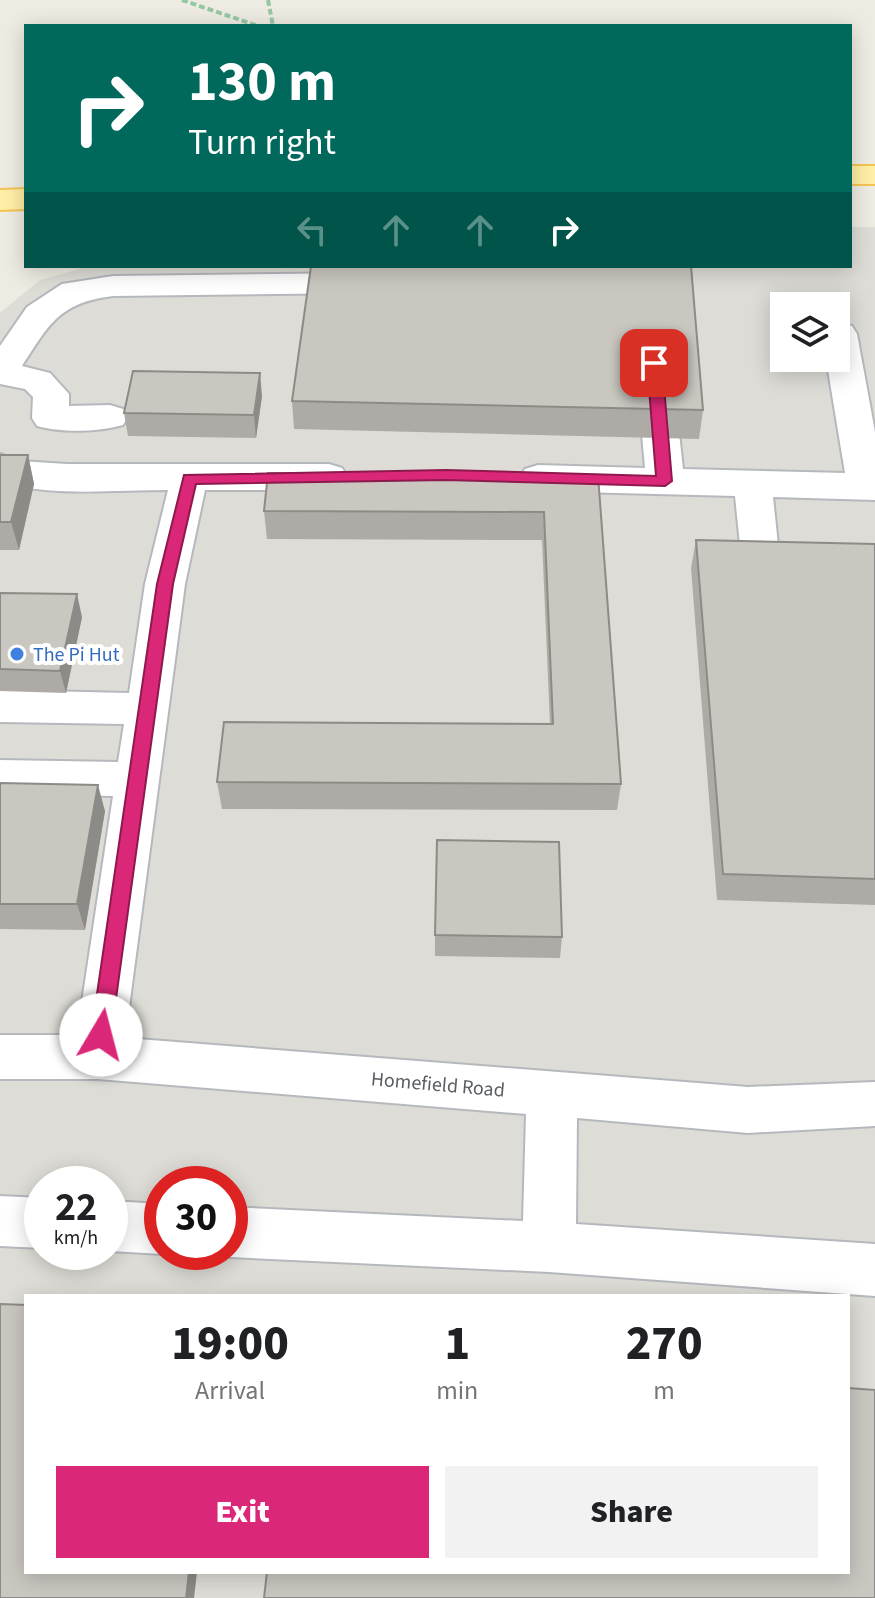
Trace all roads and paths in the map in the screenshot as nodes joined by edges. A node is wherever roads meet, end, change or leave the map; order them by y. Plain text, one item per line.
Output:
1 (182, 0) edge
2 (268, 0) edge
3 (252, 24) edge
4 (273, 24) edge
5 (852, 175) edge
6 (875, 175) edge
7 (24, 199) edge
8 (0, 200) edge
9 (394, 283) edge
10 (654, 352) edge
11 (0, 372) edge
12 (847, 372) edge
13 (110, 417) dead end
14 (0, 466) edge
15 (371, 476) edge
16 (508, 477) edge
17 (189, 479) junction
18 (665, 481) junction
19 (753, 483) junction
20 (870, 487) edge
21 (759, 545) edge
22 (0, 706) edge
23 (147, 709) junction
24 (0, 777) edge
25 (137, 779) junction
26 (0, 1057) edge
27 (98, 1057) junction
28 (552, 1094) junction
29 (875, 1104) edge
30 (0, 1221) edge
31 (24, 1222) edge
32 (248, 1233) edge
33 (549, 1247) junction
34 (875, 1270) edge

1 - 3 path
2 - 4 path
5 - 6 main road
7 - 8 main road
9 - 11 street
10 - 18 street
11 - 13 street
12 - 20 street
14 - 17 street
15 - 17 street
16 - 18 street
17 - 23 street
18 - 19 street
19 - 20 street
19 - 21 street
22 - 23 street
23 - 25 street
24 - 25 street
25 - 27 street
26 - 27 street, Homefield Road
27 - 28 street, Homefield Road
28 - 29 street, Homefield Road
28 - 33 street
30 - 31 street
32 - 33 street
33 - 34 street

